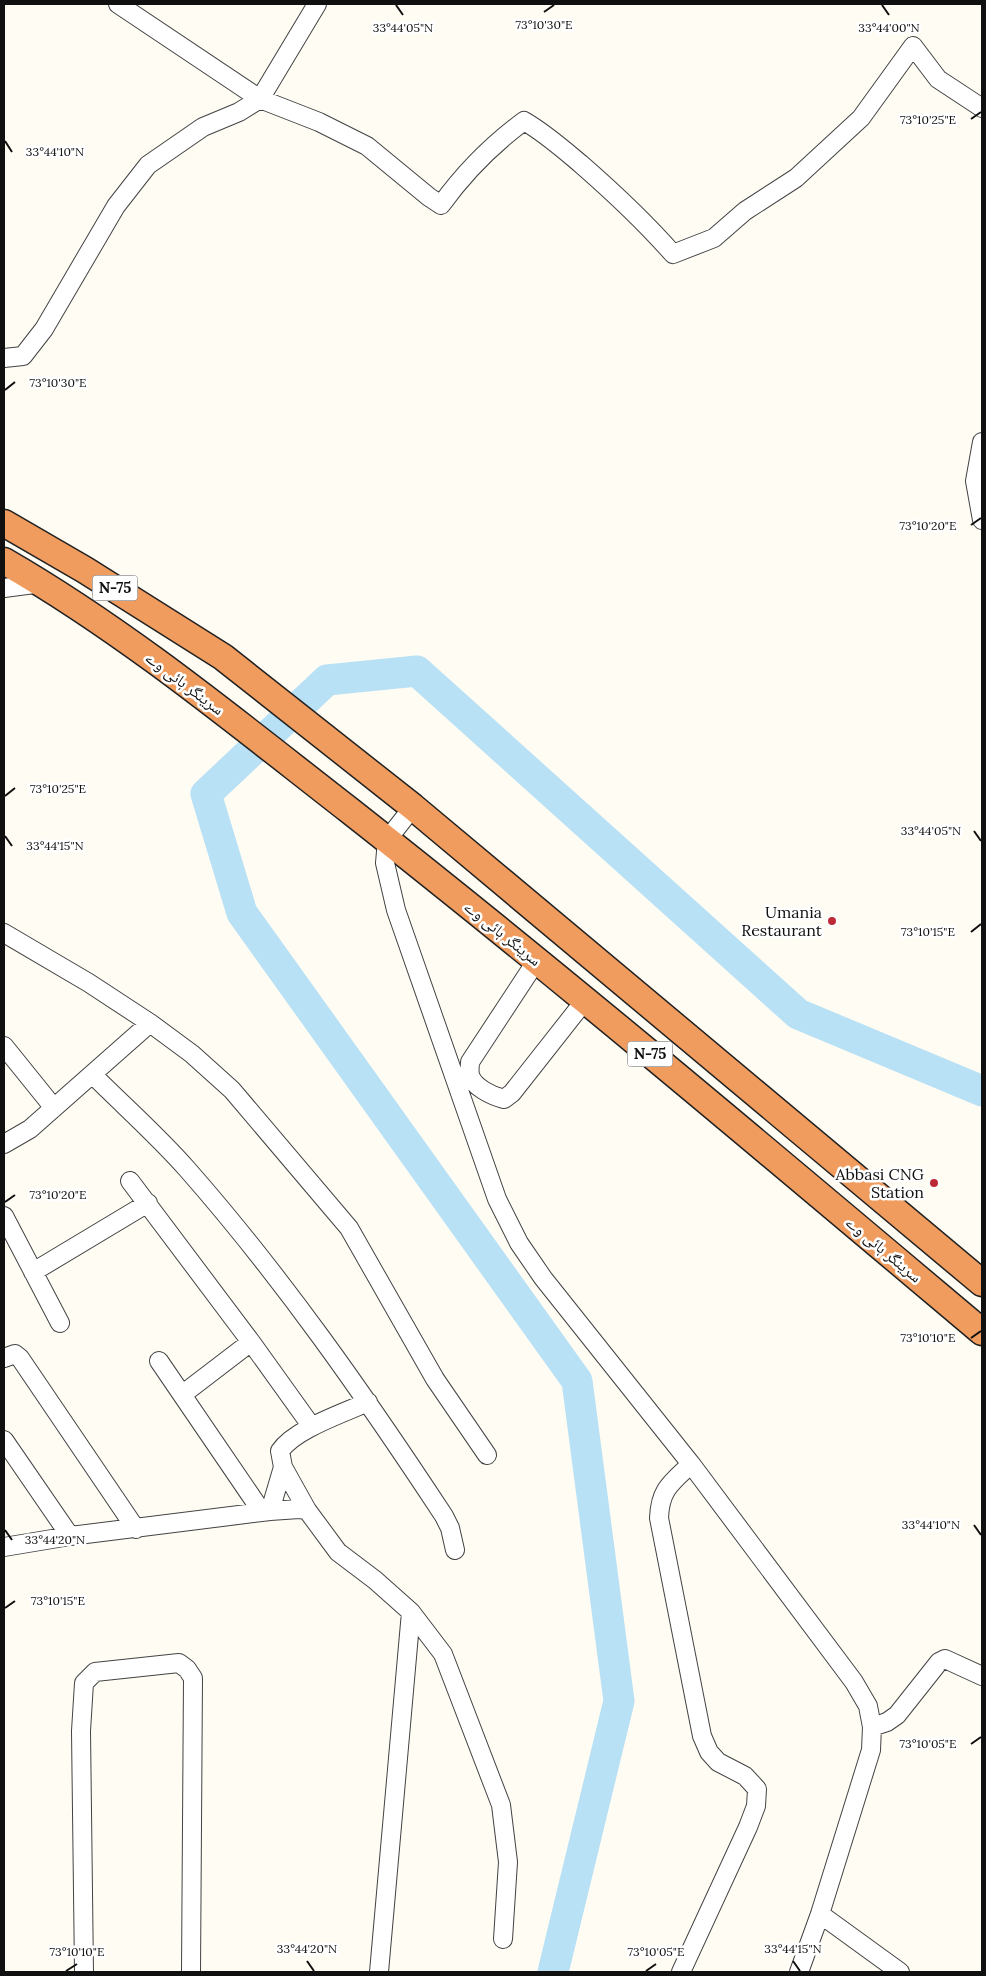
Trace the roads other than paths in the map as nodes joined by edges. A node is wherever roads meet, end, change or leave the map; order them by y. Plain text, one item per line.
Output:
1 (118, 4) edge
2 (317, 4) edge
3 (260, 99) junction
4 (982, 108) edge
5 (4, 358) edge
6 (982, 442) edge
7 (982, 520) edge
8 (4, 523) edge
9 (4, 561) edge
10 (42, 583) junction
11 (4, 588) edge
12 (413, 807) junction
13 (387, 840) junction
14 (4, 934) edge
15 (537, 960) junction
16 (586, 999) junction
17 (150, 1023) junction
18 (4, 1046) edge
19 (93, 1075) junction
20 (54, 1108) junction
21 (4, 1144) edge
22 (130, 1181) dead end
23 (148, 1203) junction
24 (4, 1216) edge
25 (33, 1272) junction
26 (982, 1283) edge
27 (60, 1323) dead end
28 (982, 1332) edge
29 (251, 1342) junction
30 (4, 1358) edge
31 (159, 1361) dead end
32 (183, 1394) junction
33 (368, 1402) junction
34 (312, 1427) junction
35 (4, 1440) edge
36 (487, 1455) dead end
37 (691, 1464) junction
38 (282, 1467) junction
39 (307, 1510) junction
40 (266, 1512) junction
41 (136, 1529) junction
42 (70, 1536) junction
43 (4, 1547) edge
44 (454, 1550) dead end
45 (411, 1612) junction
46 (982, 1676) edge
47 (872, 1727) junction
48 (820, 1914) junction
49 (503, 1939) dead end
50 (84, 1972) edge
51 (191, 1972) edge
52 (379, 1972) edge
53 (681, 1972) edge
54 (798, 1972) edge
55 (900, 1972) edge

1 - 3 street
2 - 3 street
3 - 4 street
3 - 5 street
6 - 7 street
8 - 12 highway, N-75
9 - 10 highway, سرینگر ہائی وے / N-75
10 - 11 street
10 - 13 highway, سرینگر ہائی وے / N-75
12 - 13 street
12 - 26 highway, N-75
13 - 15 highway, سرینگر ہائی وے / N-75
13 - 37 street
14 - 17 street
15 - 16 highway, سرینگر ہائی وے / N-75
15 - 16 street
16 - 28 highway, سرینگر ہائی وے / N-75
17 - 19 street
17 - 36 street
18 - 20 street
19 - 20 street
19 - 33 street
20 - 21 street
22 - 23 street
23 - 25 street
23 - 29 street
24 - 25 street
25 - 27 street
29 - 32 street
29 - 34 street
30 - 41 street
31 - 32 street
32 - 40 street
33 - 34 street
33 - 44 street
34 - 38 street
35 - 42 street
37 - 47 street
37 - 53 street
38 - 39 street
38 - 40 street
39 - 40 street
39 - 45 street
40 - 41 street
41 - 42 street
42 - 43 street
45 - 49 street
45 - 52 street
46 - 47 street
47 - 48 street
48 - 54 street
48 - 55 street
50 - 51 street

